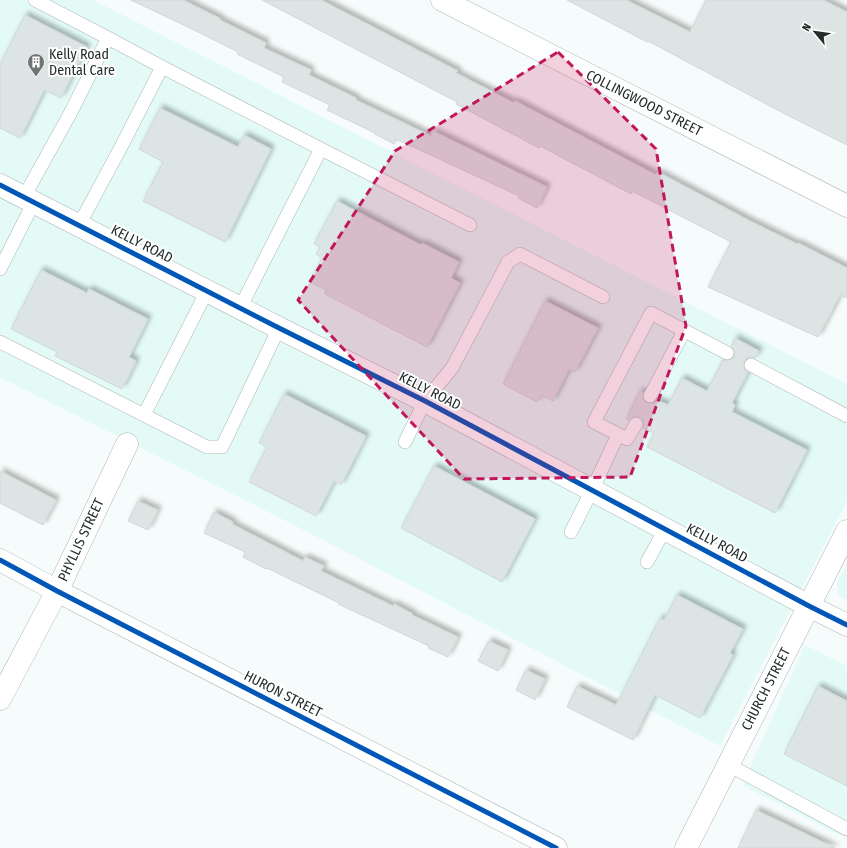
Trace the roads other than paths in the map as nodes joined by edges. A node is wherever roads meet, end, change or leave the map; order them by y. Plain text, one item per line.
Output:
1 (35, 0) edge
2 (442, 0) edge
3 (108, 38) junction
4 (162, 66) junction
5 (321, 149) junction
6 (0, 185) edge
7 (29, 199) junction
8 (847, 206) edge
9 (79, 225) junction
10 (470, 225) dead end
11 (0, 269) edge
12 (207, 292) junction
13 (603, 297) dead end
14 (240, 308) junction
15 (279, 328) junction
16 (684, 331) junction
17 (0, 342) edge
18 (727, 353) dead end
19 (751, 365) dead end
20 (650, 396) dead end
21 (425, 401) junction
22 (144, 415) junction
23 (847, 416) edge
24 (636, 424) dead end
25 (618, 435) junction
26 (405, 442) dead end
27 (127, 444) dead end
28 (592, 490) junction
29 (665, 529) junction
30 (847, 531) edge
31 (571, 532) dead end
32 (0, 560) edge
33 (648, 562) dead end
34 (57, 591) junction
35 (808, 606) junction
36 (847, 625) edge
37 (0, 699) edge
38 (727, 764) junction
39 (847, 829) edge
40 (556, 848) edge
41 (686, 848) edge

1 - 3 lane
2 - 8 street, COLLINGWOOD STREET
3 - 4 lane
3 - 7 lane
4 - 5 lane
4 - 9 lane
5 - 10 lane
5 - 14 lane
6 - 7 street, KELLY ROAD
7 - 9 street, KELLY ROAD
7 - 11 lane
9 - 12 street, KELLY ROAD
12 - 14 street, KELLY ROAD
12 - 22 lane
13 - 21 lane
14 - 15 street, KELLY ROAD
15 - 21 street, KELLY ROAD
15 - 22 lane
16 - 18 lane
16 - 20 lane
16 - 25 lane
17 - 22 lane
19 - 23 lane
21 - 26 lane
21 - 28 street, KELLY ROAD
24 - 25 lane
25 - 28 lane
27 - 34 street, PHYLLIS STREET
28 - 29 street, KELLY ROAD
28 - 31 lane
29 - 33 lane
29 - 35 street, KELLY ROAD
30 - 35 street, CHURCH STREET
32 - 34 street, HURON STREET
34 - 37 street, PHYLLIS STREET
34 - 40 street, HURON STREET
35 - 36 street, KELLY ROAD
35 - 38 street, CHURCH STREET
38 - 39 lane
38 - 41 street, CHURCH STREET

